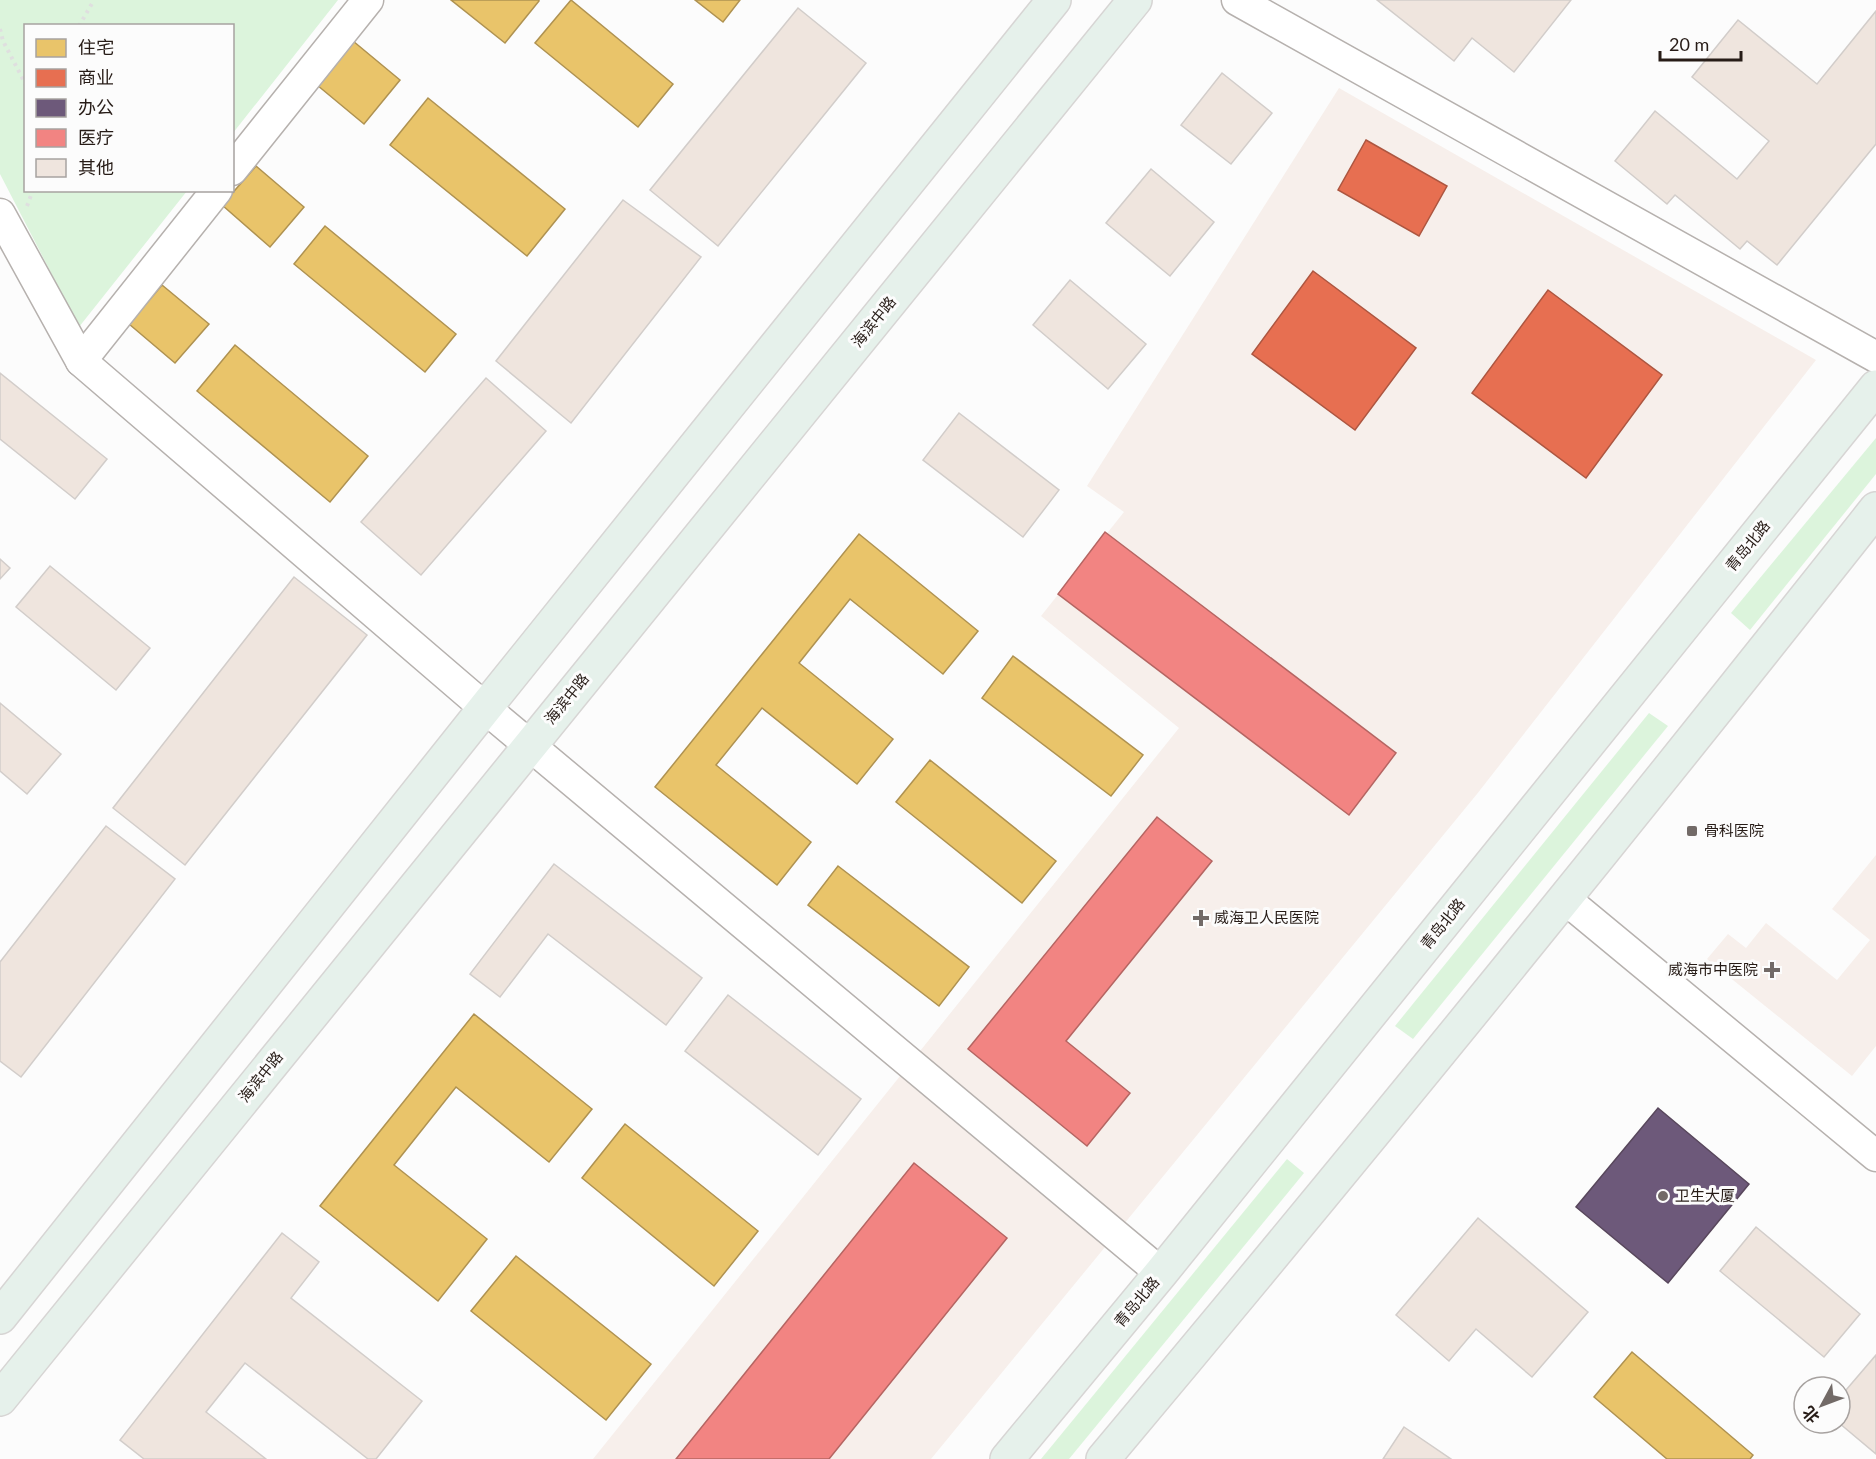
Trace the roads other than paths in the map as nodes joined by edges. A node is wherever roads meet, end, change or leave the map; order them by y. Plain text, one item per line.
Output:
1 (368, 0) edge
2 (1054, 0) edge
3 (1135, 0) edge
4 (1237, 0) edge
5 (234, 168) edge
6 (214, 192) edge
7 (0, 214) edge
8 (1876, 357) edge
9 (81, 361) junction
10 (1876, 387) edge
11 (1876, 509) edge
12 (485, 708) junction
13 (529, 746) junction
14 (1564, 898) junction
15 (1876, 1156) edge
16 (1161, 1273) junction
17 (0, 1317) edge
18 (0, 1399) edge
19 (1006, 1459) edge
20 (1103, 1459) edge

1 - 5 street
2 - 12 main road
3 - 13 main road, 海滨中路
4 - 8 street
6 - 9 street
7 - 9 street
9 - 12 street
10 - 16 main road, 青岛北路
11 - 14 main road
12 - 13 street
12 - 17 main road
13 - 16 street
13 - 18 main road, 海滨中路
14 - 15 street
14 - 20 main road
16 - 19 main road, 青岛北路

